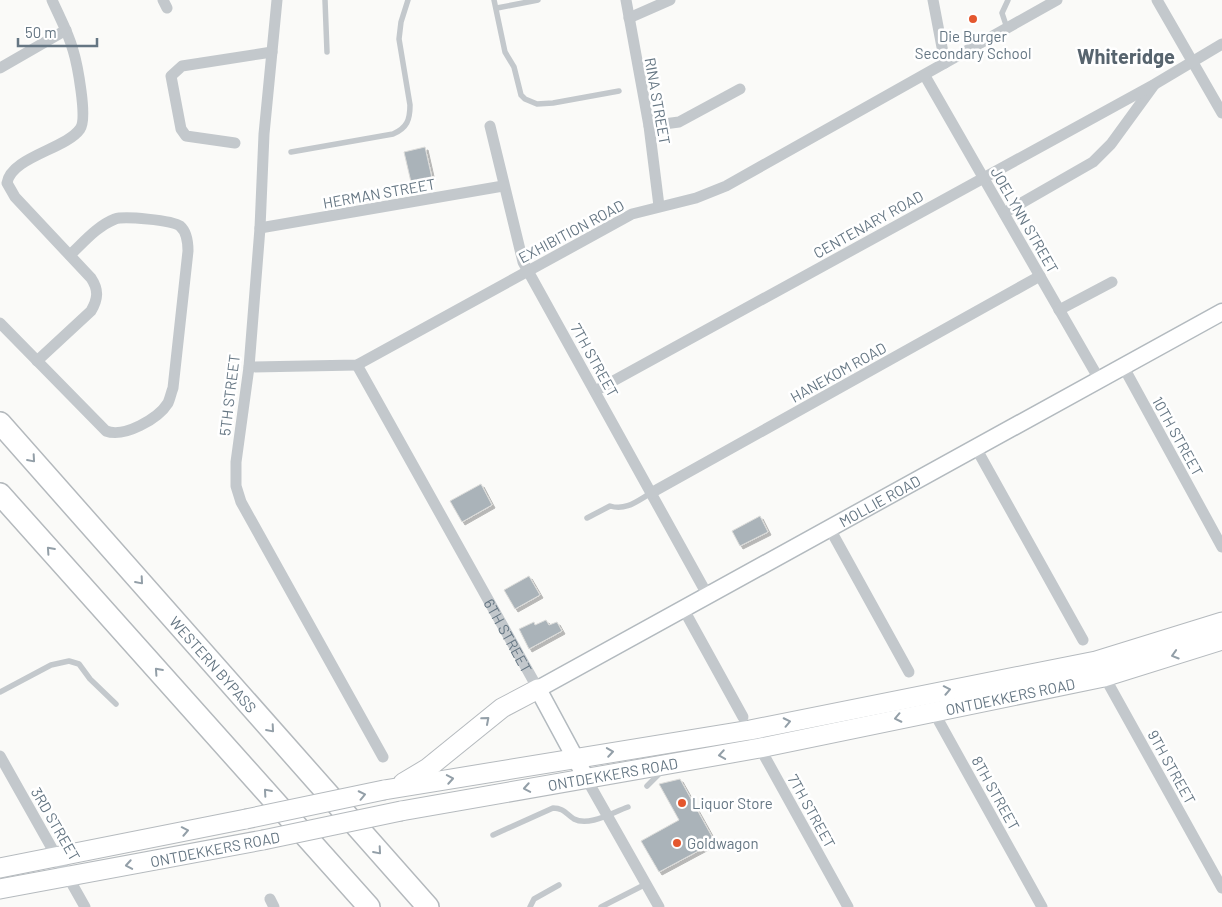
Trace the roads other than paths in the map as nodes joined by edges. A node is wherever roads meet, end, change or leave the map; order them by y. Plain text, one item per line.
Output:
1 (52, 0) edge
2 (277, 0) edge
3 (325, 0) edge
4 (408, 0) edge
5 (494, 0) edge
6 (538, 0) edge
7 (626, 0) edge
8 (670, 0) edge
9 (934, 0) edge
10 (1008, 0) edge
11 (1057, 0) edge
12 (1157, 0) edge
13 (497, 8) junction
14 (629, 18) junction
15 (1007, 28) junction
16 (66, 30) junction
17 (1222, 44) edge
18 (272, 52) junction
19 (327, 52) dead end
20 (1193, 61) junction
21 (945, 63) junction
22 (0, 68) edge
23 (925, 76) junction
24 (1155, 84) junction
25 (740, 90) dead end
26 (619, 91) dead end
27 (1222, 113) edge
28 (490, 126) dead end
29 (648, 126) junction
30 (235, 143) dead end
31 (292, 152) dead end
32 (984, 178) junction
33 (503, 186) junction
34 (659, 206) junction
35 (1004, 212) junction
36 (260, 228) junction
37 (70, 255) junction
38 (528, 271) junction
39 (1040, 276) junction
40 (1112, 282) dead end
41 (1059, 310) junction
42 (1222, 312) edge
43 (0, 323) edge
44 (37, 361) junction
45 (357, 365) junction
46 (1123, 366) junction
47 (249, 367) junction
48 (1099, 380) junction
49 (595, 391) junction
50 (0, 423) edge
51 (976, 448) junction
52 (651, 493) junction
53 (0, 494) edge
54 (587, 518) dead end
55 (830, 529) junction
56 (1222, 547) edge
57 (708, 596) junction
58 (684, 610) junction
59 (1222, 622) edge
60 (1082, 640) dead end
61 (1222, 640) edge
62 (1100, 669) junction
63 (909, 672) dead end
64 (538, 689) junction
65 (0, 692) edge
66 (924, 694) junction
67 (116, 704) dead end
68 (933, 711) junction
69 (746, 724) junction
70 (760, 748) junction
71 (0, 756) edge
72 (383, 757) dead end
73 (574, 758) junction
74 (586, 778) junction
75 (388, 790) junction
76 (628, 807) dead end
77 (606, 814) junction
78 (493, 835) dead end
79 (56, 856) junction
80 (0, 868) edge
81 (68, 876) junction
82 (646, 884) junction
83 (559, 886) dead end
84 (1222, 888) edge
85 (0, 889) edge
86 (85, 907) edge
87 (369, 907) edge
88 (428, 907) edge
89 (530, 907) edge
90 (601, 907) edge
91 (659, 907) edge
92 (848, 907) edge
93 (1042, 907) edge

1 - 16 street
2 - 18 street, 5TH STREET
3 - 19 lane
4 - 31 lane
5 - 13 lane
6 - 13 lane
7 - 14 street, RINA STREET
8 - 14 street
9 - 21 street
10 - 15 lane
11 - 15 street, EXHIBITION ROAD
12 - 20 street
13 - 26 lane
14 - 29 street, RINA STREET
15 - 21 street, EXHIBITION ROAD
16 - 22 street
16 - 37 street
17 - 20 street, CENTENARY ROAD
18 - 30 street
18 - 36 street, 5TH STREET
20 - 24 street, CENTENARY ROAD
20 - 27 street
21 - 23 street, EXHIBITION ROAD
23 - 32 street, JOELYNN STREET
23 - 34 street, EXHIBITION ROAD
24 - 32 street, CENTENARY ROAD
24 - 35 street, CENTENARY ROAD
25 - 29 street
28 - 33 street, 7TH STREET
29 - 34 street, RINA STREET
32 - 35 street, JOELYNN STREET
32 - 49 street, CENTENARY ROAD
33 - 36 street, HERMAN STREET
33 - 38 street, 7TH STREET
34 - 38 street, EXHIBITION ROAD
35 - 39 street, JOELYNN STREET
36 - 47 street, 5TH STREET
37 - 44 street
37 - 44 street
38 - 45 street, EXHIBITION ROAD
38 - 49 street, 7TH STREET
39 - 41 street, JOELYNN STREET
39 - 52 street, HANEKOM ROAD
40 - 41 street
41 - 48 street, JOELYNN STREET
42 - 46 main road, MOLLIE ROAD
43 - 44 street
45 - 47 street, EXHIBITION ROAD
45 - 64 street, 6TH STREET
46 - 48 main road, MOLLIE ROAD
46 - 56 street, 10TH STREET
47 - 72 street, 5TH STREET
48 - 51 main road, MOLLIE ROAD
49 - 52 street, 7TH STREET
50 -> 88 highway, WESTERN BYPASS
51 - 55 main road, MOLLIE ROAD
51 - 60 street
52 - 54 lane
52 - 57 street, 7TH STREET
87 -> 53 highway
55 - 57 main road, MOLLIE ROAD
55 - 63 street
57 - 58 main road, MOLLIE ROAD
58 - 64 main road, MOLLIE ROAD
58 - 69 street, 7TH STREET
59 - 62 main road, ONTDEKKERS ROAD
61 -> 62 main road, ONTDEKKERS ROAD
66 -> 62 main road, ONTDEKKERS ROAD
62 - 68 main road, ONTDEKKERS ROAD
62 - 84 street, 9TH STREET
64 - 73 main road, 6TH STREET
75 -> 64 main road
65 - 67 lane
66 - 68 street, 8TH STREET
69 -> 66 main road, ONTDEKKERS ROAD
68 -> 70 main road, ONTDEKKERS ROAD
68 - 93 street, 8TH STREET
69 - 70 street, 7TH STREET
73 -> 69 main road, ONTDEKKERS ROAD
70 -> 74 main road, ONTDEKKERS ROAD
70 - 92 street, 7TH STREET
71 - 79 street, 3RD STREET
73 - 74 main road, 6TH STREET
75 -> 73 main road, ONTDEKKERS ROAD
74 - 77 street, 6TH STREET
74 -> 81 main road, ONTDEKKERS ROAD, bridge
79 -> 75 main road, ONTDEKKERS ROAD, bridge
76 - 77 lane
77 - 78 lane
77 - 82 street, 6TH STREET
79 - 80 main road, ONTDEKKERS ROAD
79 - 81 street, 3RD STREET
81 - 85 main road, ONTDEKKERS ROAD
81 - 86 street, 3RD STREET
82 - 90 lane
82 - 91 street, 6TH STREET
83 - 89 lane

